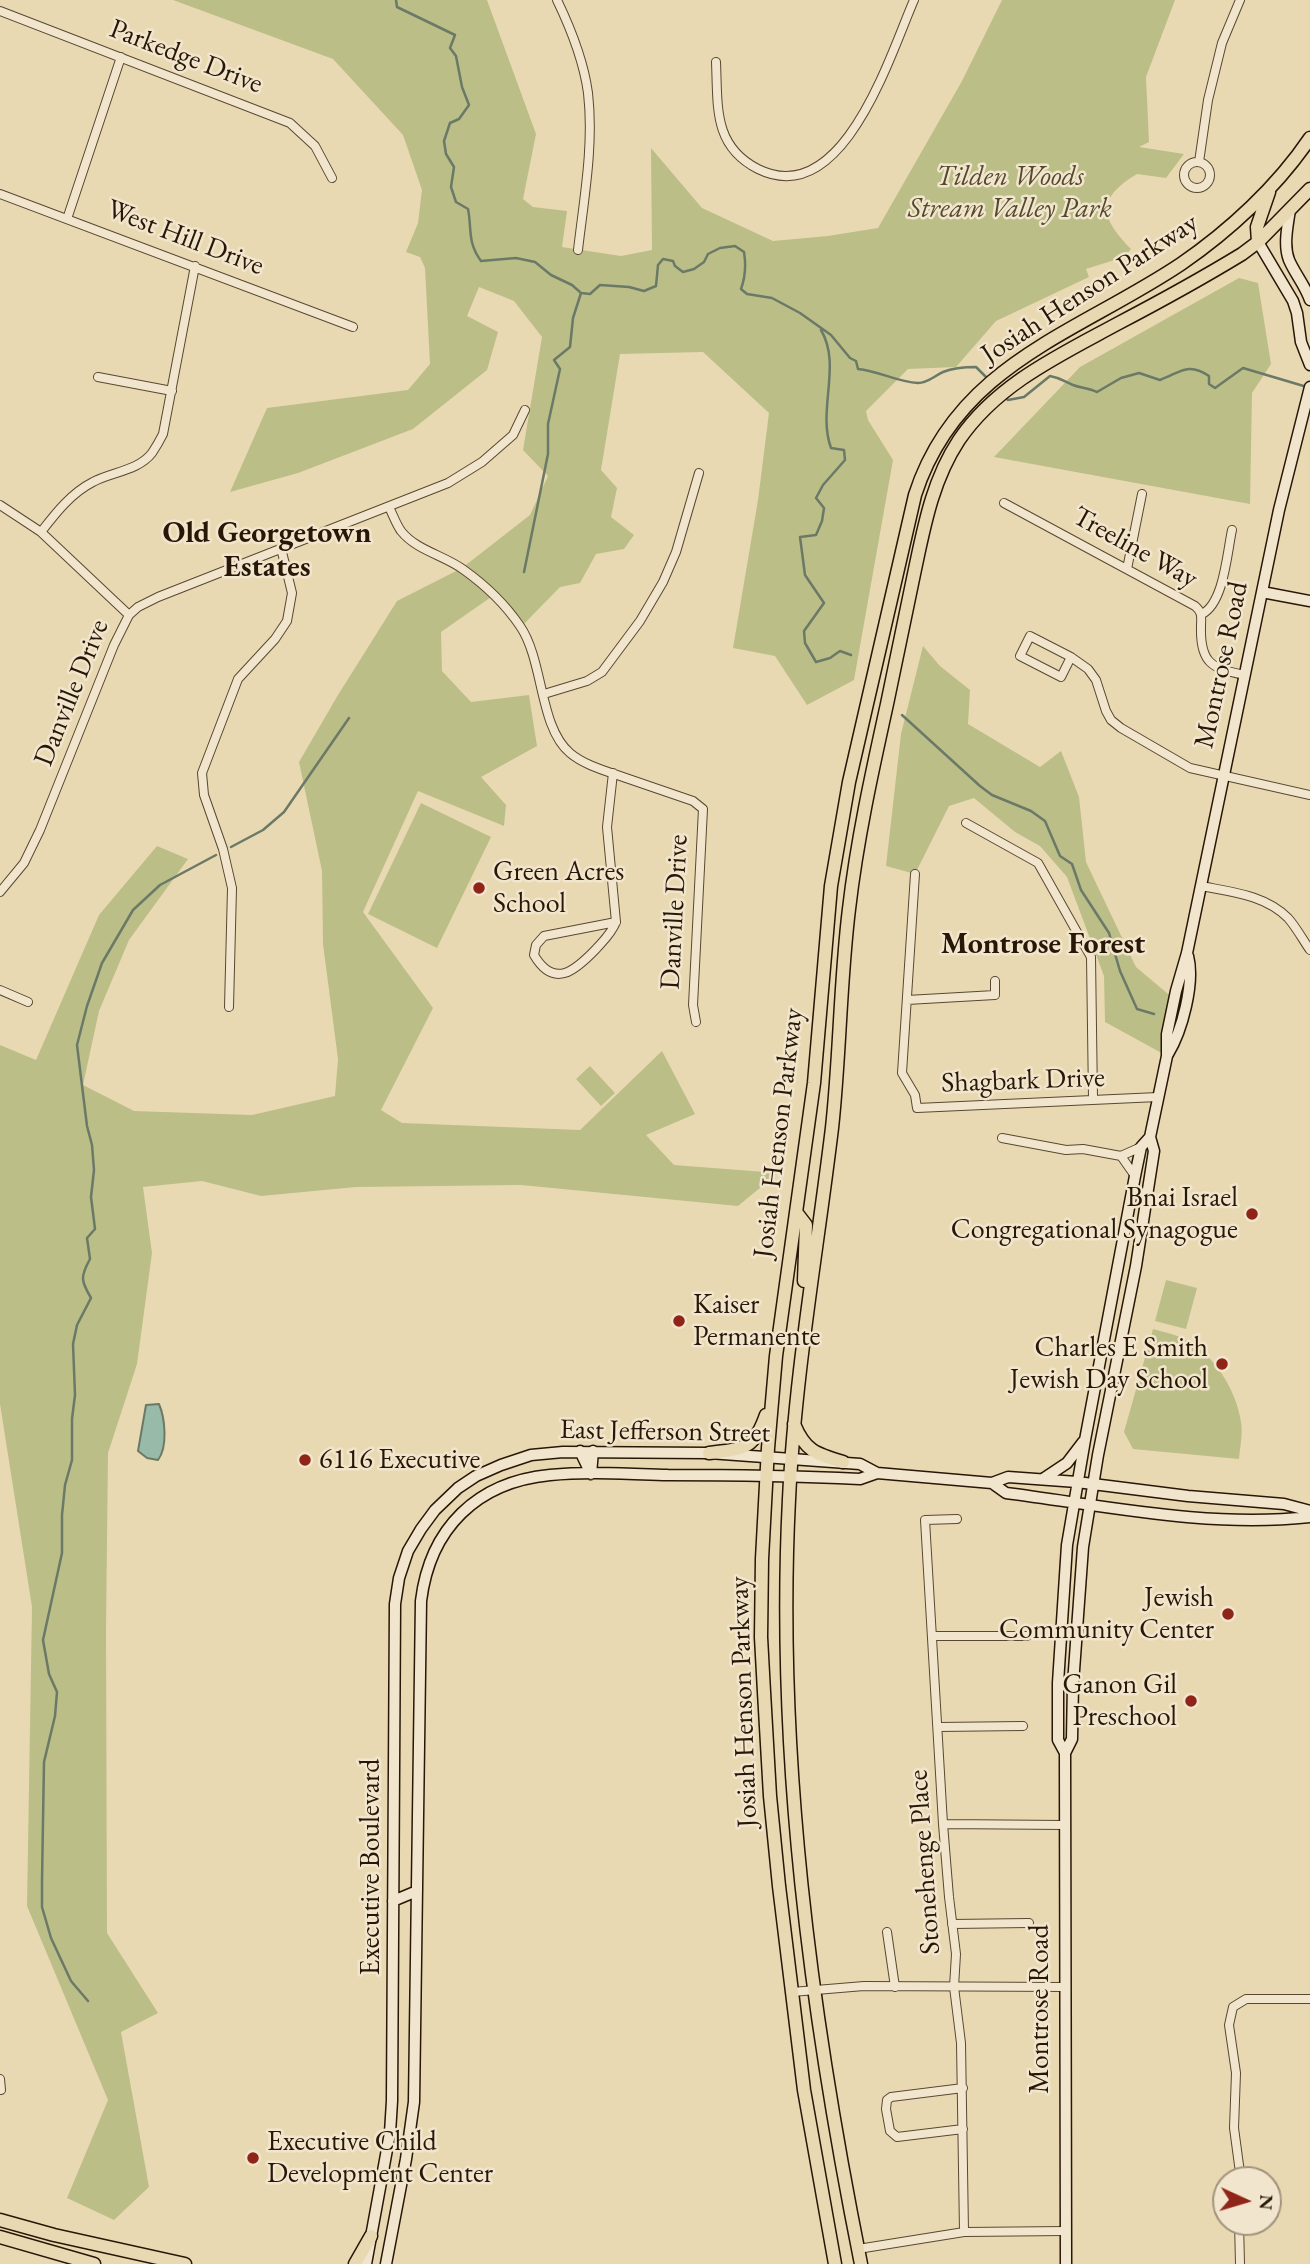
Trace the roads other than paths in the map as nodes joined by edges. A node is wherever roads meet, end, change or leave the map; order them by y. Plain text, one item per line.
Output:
1 (557, 0) edge
2 (914, 0) edge
3 (1240, 0) edge
4 (0, 10) edge
5 (121, 57) junction
6 (716, 62) dead end
7 (1310, 138) edge
8 (1199, 162) dead end
9 (332, 178) dead end
10 (1272, 185) junction
11 (1310, 189) edge
12 (0, 194) edge
13 (1290, 209) junction
14 (67, 219) junction
15 (1258, 242) junction
16 (578, 250) dead end
17 (195, 266) junction
18 (1310, 300) edge
19 (353, 327) dead end
20 (1310, 365) edge
21 (98, 377) dead end
22 (1310, 387) edge
23 (172, 391) junction
24 (525, 410) dead end
25 (698, 473) dead end
26 (1142, 494) dead end
27 (1004, 503) dead end
28 (0, 505) edge
29 (389, 507) junction
30 (1232, 530) dead end
31 (41, 532) junction
32 (281, 548) junction
33 (1127, 569) junction
34 (1262, 592) junction
35 (1310, 601) edge
36 (1202, 614) junction
37 (129, 615) junction
38 (1071, 657) junction
39 (1245, 675) junction
40 (544, 694) junction
41 (613, 773) junction
42 (1224, 777) junction
43 (1310, 795) edge
44 (966, 823) dead end
45 (915, 874) dead end
46 (1201, 886) junction
47 (0, 892) edge
48 (616, 922) junction
49 (1310, 950) edge
50 (995, 981) dead end
51 (0, 990) edge
52 (907, 1000) junction
53 (28, 1002) dead end
54 (229, 1007) dead end
55 (696, 1022) dead end
56 (1158, 1097) junction
57 (1093, 1099) junction
58 (1150, 1137) junction
59 (1002, 1138) dead end
60 (1141, 1147) junction
61 (1121, 1156) junction
62 (1135, 1176) junction
63 (796, 1212) junction
64 (806, 1310) junction
65 (772, 1399) junction
66 (794, 1422) junction
67 (1085, 1440) junction
68 (580, 1451) junction
69 (593, 1451) junction
70 (709, 1453) junction
71 (767, 1456) junction
72 (791, 1458) junction
73 (843, 1462) junction
74 (877, 1473) junction
75 (591, 1474) junction
76 (766, 1476) junction
77 (790, 1476) junction
78 (1043, 1479) junction
79 (1077, 1482) junction
80 (992, 1483) junction
81 (1094, 1484) junction
82 (458, 1488) joint
83 (1073, 1502) junction
84 (472, 1503) joint
85 (1090, 1504) junction
86 (1310, 1511) edge
87 (1310, 1517) edge
88 (957, 1519) dead end
89 (933, 1636) junction
90 (1027, 1636) dead end
91 (395, 1665) junction
92 (420, 1665) junction
93 (1023, 1726) dead end
94 (938, 1727) junction
95 (394, 1748) junction
96 (419, 1750) junction
97 (1065, 1754) junction
98 (943, 1824) junction
99 (1064, 1825) junction
100 (417, 1891) junction
101 (393, 1901) junction
102 (1029, 1923) dead end
103 (952, 1924) junction
104 (887, 1932) dead end
105 (895, 1987) junction
106 (954, 1987) junction
107 (1065, 1987) junction
108 (816, 1989) junction
109 (792, 1992) junction
110 (393, 1998) junction
111 (417, 1998) junction
112 (1310, 2000) edge
113 (0, 2079) edge
114 (392, 2085) junction
115 (415, 2086) junction
116 (963, 2088) junction
117 (1, 2090) edge
118 (963, 2129) junction
119 (1239, 2166) edge
120 (0, 2220) edge
121 (1066, 2231) junction
122 (964, 2232) junction
123 (371, 2236) junction
124 (1239, 2236) edge
125 (0, 2237) edge
126 (858, 2249) junction
127 (94, 2264) edge
128 (185, 2264) edge
129 (355, 2264) edge
130 (366, 2264) edge
131 (386, 2264) edge
132 (835, 2264) edge
133 (861, 2264) edge
134 (1066, 2264) edge
135 (1240, 2264) edge

1 - 16 street
2 - 6 street
3 - 8 street
4 - 5 street, Parkedge Drive
5 - 9 street, Parkedge Drive
5 - 14 street
7 - 10 main road
10 - 15 main road
10 - 63 main road, Josiah Henson Parkway
11 - 13 main road
12 - 14 street, West Hill Drive
13 - 15 main road, Josiah Henson Parkway
13 - 18 street
14 - 17 street, West Hill Drive
15 - 20 street
15 - 64 main road, Josiah Henson Parkway
17 - 19 street, West Hill Drive
17 - 23 street
21 - 23 street
22 - 34 street, Montrose Road
23 - 31 street
24 - 29 street
25 - 40 street
26 - 33 street
27 - 33 street, Treeline Way
28 - 31 street
29 - 32 street, Danville Drive
29 - 40 street, Danville Drive
30 - 36 street
31 - 37 street
32 - 37 street, Danville Drive
32 - 54 street
33 - 36 street, Treeline Way
34 - 35 street
34 - 39 street, Montrose Road
36 - 39 street, Treeline Way
37 - 47 street, Danville Drive
38 - 38 street
38 - 42 street
39 - 42 street, Montrose Road
40 - 41 street, Danville Drive
41 - 48 street
41 - 55 street, Danville Drive
42 - 43 street
42 - 46 street, Montrose Road
44 - 57 street
45 - 52 street, Shagbark Drive
46 - 49 street
46 - 56 street, Montrose Road
48 - 48 street
50 - 52 street
51 - 53 street
52 - 57 street, Shagbark Drive
56 - 57 street, Shagbark Drive
56 - 58 street, Montrose Road
58 - 60 street
58 - 81 street, Montrose Road
59 - 61 street
60 - 61 street
60 - 62 street, Montrose Road
61 - 62 street
62 - 67 street, Montrose Road
63 - 64 main road
63 - 65 main road, Josiah Henson Parkway
64 - 66 main road, Josiah Henson Parkway
65 - 70 main road
65 - 71 main road, Josiah Henson Parkway
66 - 72 main road, Josiah Henson Parkway
66 - 73 main road
67 - 78 street
67 - 79 street, Montrose Road
68 - 69 street, East Jefferson Street
68 - 75 street
68 - 82 street, East Jefferson Street
69 - 70 street, East Jefferson Street
69 - 75 street
70 - 71 street, East Jefferson Street
71 - 72 street, East Jefferson Street
71 - 76 main road, Josiah Henson Parkway
72 - 73 street, East Jefferson Street
72 - 77 main road, Josiah Henson Parkway
73 - 74 street, East Jefferson Street
74 - 77 street, East Jefferson Street
74 - 80 street, East Jefferson Street
75 - 76 street, East Jefferson Street
75 - 84 street, East Jefferson Street
76 - 77 street, East Jefferson Street
76 - 109 main road, Josiah Henson Parkway
77 - 108 main road, Josiah Henson Parkway
78 - 79 street, East Jefferson Street
78 - 80 street, East Jefferson Street
79 - 81 street, East Jefferson Street
79 - 83 street, Montrose Road
80 - 83 street, East Jefferson Street
81 - 85 street, Montrose Road
81 - 86 street, East Jefferson Street
82 - 91 street, Executive Boulevard
83 - 85 street, East Jefferson Street
83 - 97 street, Montrose Road
84 - 92 street, Executive Boulevard
85 - 87 street, East Jefferson Street
85 - 97 street, Montrose Road
88 - 89 street, Stonehenge Place
89 - 90 street
89 - 94 street, Stonehenge Place
91 - 92 street
91 - 95 street, Executive Boulevard
92 - 96 street, Executive Boulevard
93 - 94 street
94 - 98 street, Stonehenge Place
95 - 96 street
95 - 101 street, Executive Boulevard
96 - 100 street, Executive Boulevard
97 - 99 street, Montrose Road
98 - 99 street
98 - 103 street, Stonehenge Place
99 - 107 street, Montrose Road
100 - 101 street
100 - 111 street, Executive Boulevard
101 - 110 street, Executive Boulevard
102 - 103 street
103 - 106 street, Stonehenge Place
104 - 105 street
105 - 106 street
105 - 108 street
106 - 107 street
106 - 116 street, Stonehenge Place
107 - 121 street, Montrose Road
108 - 109 street
108 - 126 main road, Josiah Henson Parkway
109 - 132 main road, Josiah Henson Parkway
110 - 111 street
110 - 114 street, Executive Boulevard
111 - 115 street, Executive Boulevard
112 - 119 street
113 - 117 street
114 - 115 street
114 - 123 street, Executive Boulevard
115 - 131 street, Executive Boulevard
116 - 118 street, Stonehenge Place
116 - 118 street
118 - 122 street, Stonehenge Place
120 - 128 main road
121 - 122 street
121 - 134 street, Montrose Road
122 - 126 street
123 - 129 main road
123 - 130 street, Executive Boulevard
124 - 135 street
125 - 127 main road
126 - 133 main road, Josiah Henson Parkway

